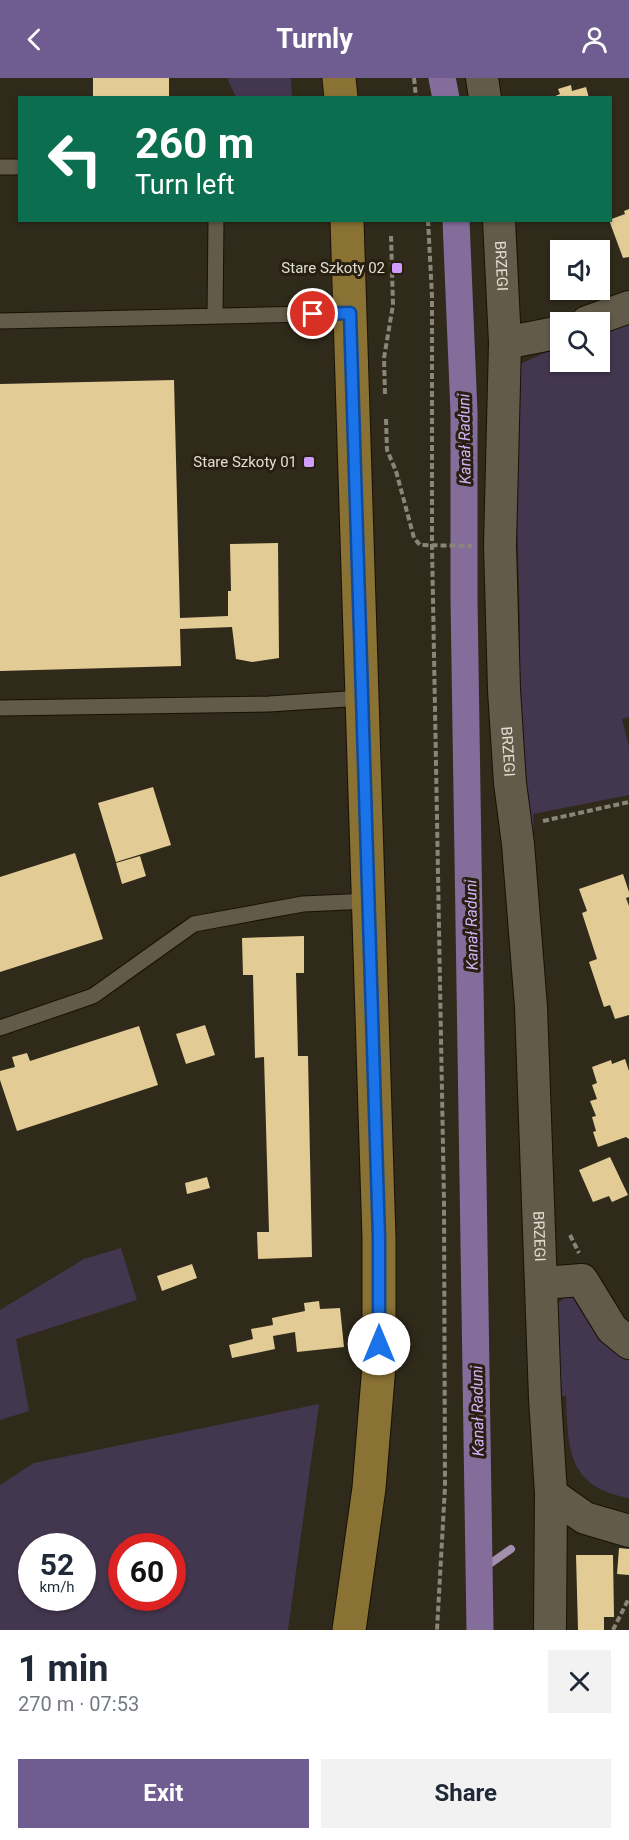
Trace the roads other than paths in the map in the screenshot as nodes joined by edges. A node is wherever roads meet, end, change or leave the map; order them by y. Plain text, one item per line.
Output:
1 (339, 78) edge
2 (482, 78) edge
3 (341, 96) edge
4 (485, 96) edge
5 (0, 167) edge
6 (18, 167) edge
7 (216, 222) edge
8 (347, 222) edge
9 (499, 222) edge
10 (629, 307) edge
11 (350, 313) junction
12 (610, 314) edge
13 (215, 316) junction
14 (0, 321) edge
15 (550, 334) edge
16 (505, 343) junction
17 (362, 698) junction
18 (0, 708) edge
19 (369, 901) junction
20 (0, 1028) edge
21 (542, 1283) junction
22 (629, 1343) edge
23 (551, 1494) junction
24 (629, 1531) edge
25 (349, 1630) edge
26 (550, 1630) edge

1 - 3 main road
2 - 4 street
5 - 6 lane
7 - 13 lane
8 - 11 main road
9 - 16 street, BRZEGI
10 - 12 street
11 - 13 lane
11 - 17 main road
13 - 14 lane
15 - 16 street
16 - 21 street, BRZEGI
17 - 18 lane
17 - 19 main road
19 - 20 lane
19 - 25 main road
21 - 22 street, BRZEGI
21 - 23 street, BRZEGI
23 - 24 street
23 - 26 street, BRZEGI

